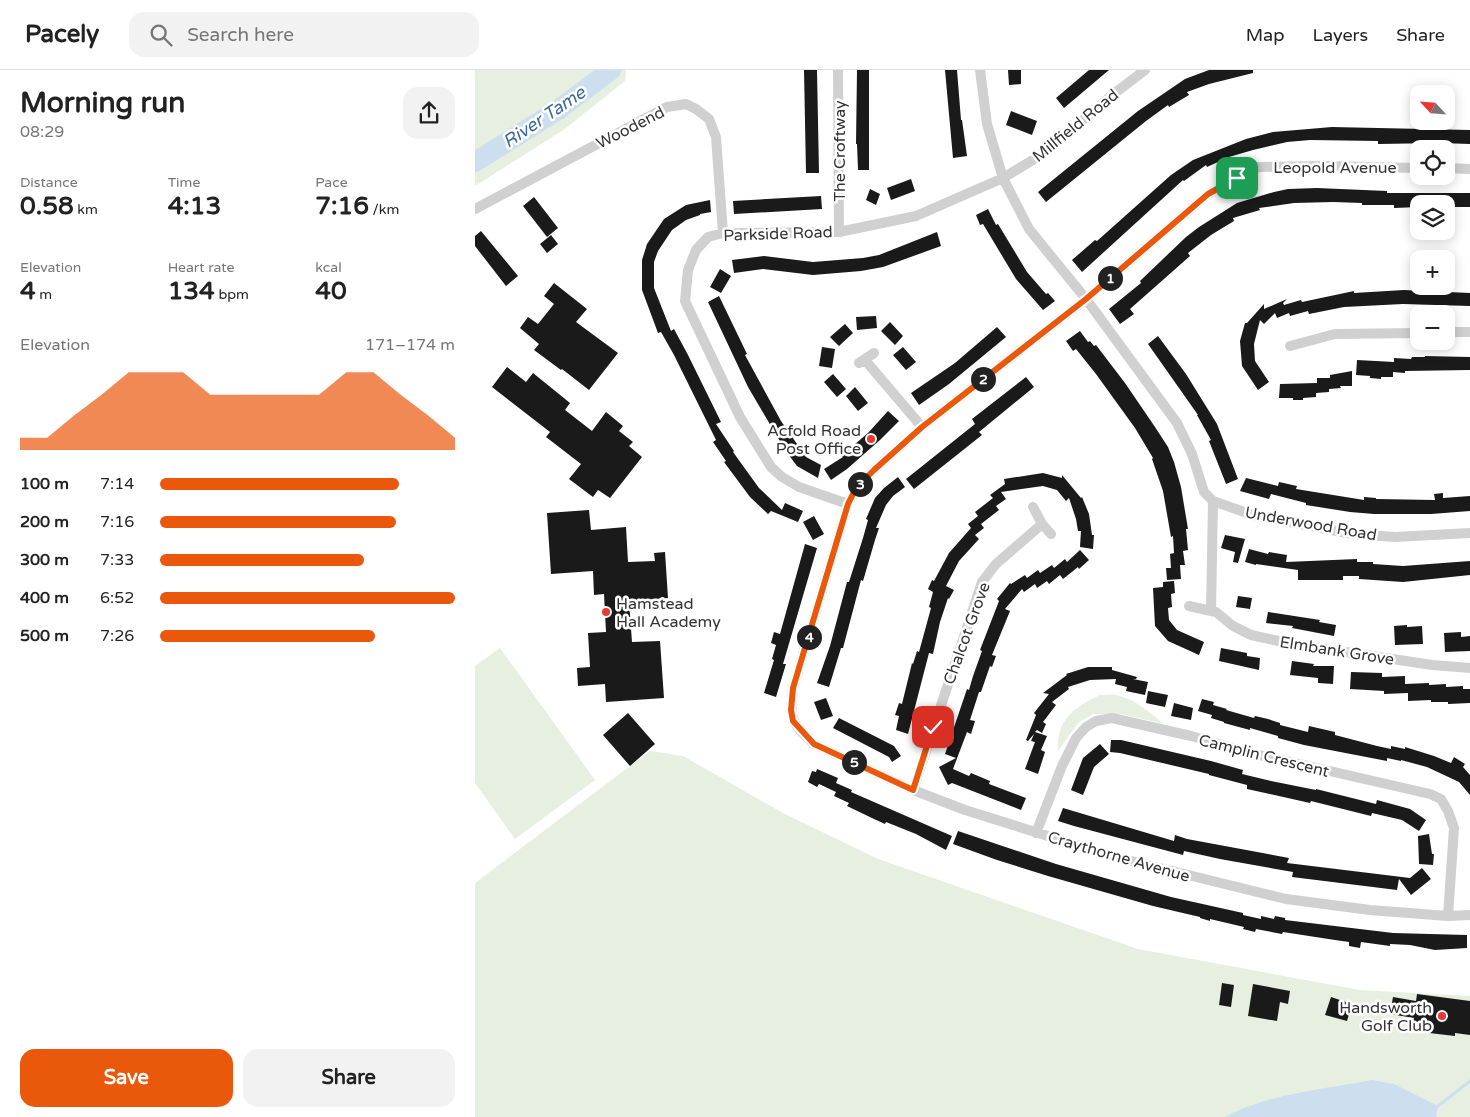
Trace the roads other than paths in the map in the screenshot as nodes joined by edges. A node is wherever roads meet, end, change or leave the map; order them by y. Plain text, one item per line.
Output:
1 (838, 70) edge
2 (980, 70) edge
3 (1145, 70) edge
4 (1410, 168) edge
5 (1455, 168) edge
6 (1470, 168) edge
7 (1003, 178) junction
8 (475, 209) edge
9 (839, 232) junction
10 (723, 233) junction
11 (1086, 299) junction
12 (1455, 332) edge
13 (1470, 332) edge
14 (1410, 333) edge
15 (1290, 346) dead end
16 (866, 359) dead end
17 (922, 427) junction
18 (1213, 501) junction
19 (848, 504) junction
20 (1033, 506) dead end
21 (1042, 524) junction
22 (1470, 533) edge
23 (1051, 534) dead end
24 (1189, 606) dead end
25 (1211, 611) junction
26 (1470, 668) edge
27 (793, 721) joint
28 (913, 790) junction
29 (1036, 833) junction
30 (1470, 915) edge
31 (1448, 916) junction

1 - 9 street, The Croftway
2 - 7 street
3 - 7 street, Millfield Road
4 - 11 street, Leopold Avenue
5 - 6 street
7 - 9 street, Parkside Road
7 - 11 street
8 - 10 street, Woodend
9 - 10 street, Parkside Road
10 - 19 street, Parkside Road
11 - 17 street, Leopold Avenue
11 - 18 street
12 - 13 street
14 - 15 street
16 - 17 street
17 - 19 street, Leopold Avenue
18 - 22 street, Underwood Road
18 - 25 street
19 - 27 street, Leopold Avenue
20 - 21 street
21 - 23 street
21 - 28 street, Chalcot Grove
24 - 25 street, Elmbank Grove
25 - 26 street, Elmbank Grove
27 - 28 street, Craythorne Avenue
28 - 29 street, Craythorne Avenue
29 - 31 street, Craythorne Avenue
29 - 31 street, Camplin Crescent
30 - 31 street, Craythorne Avenue

